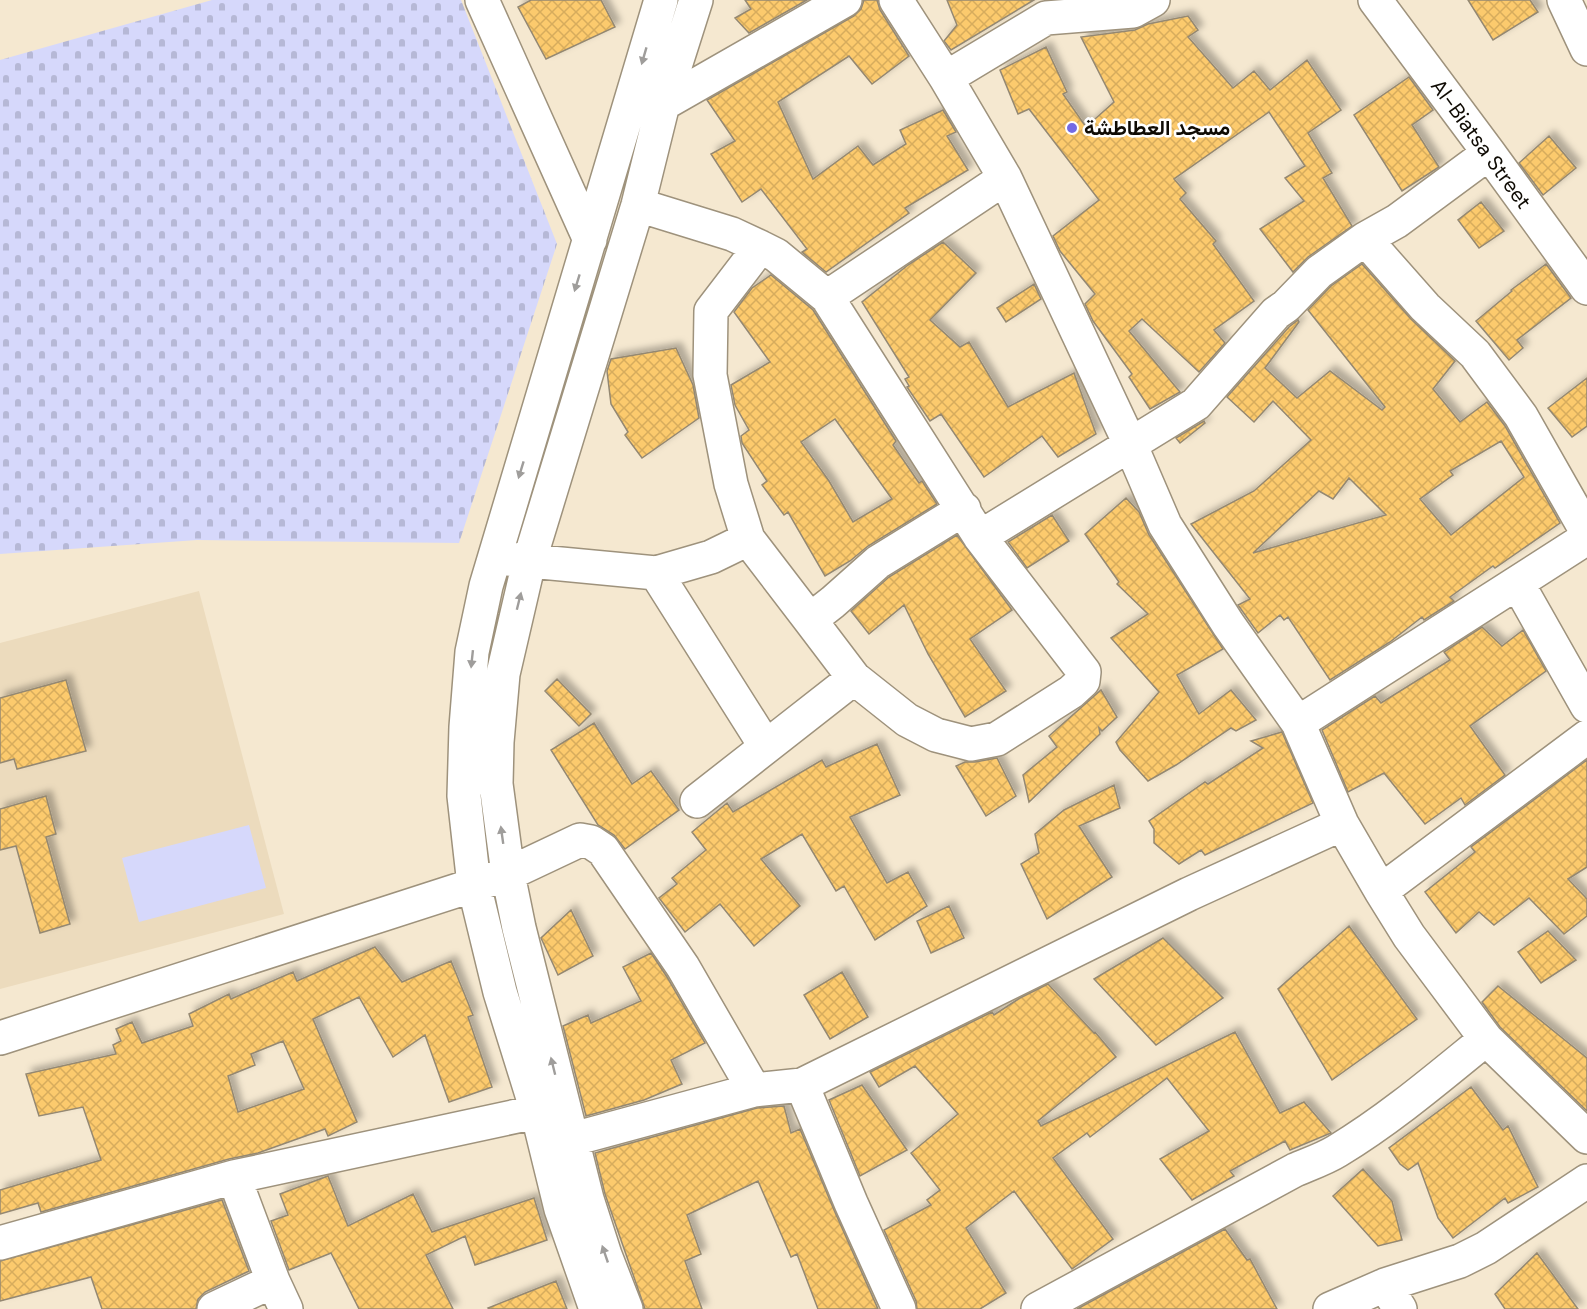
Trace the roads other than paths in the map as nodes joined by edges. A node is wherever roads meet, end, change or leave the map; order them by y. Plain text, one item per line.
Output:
1 (482, 0) edge
2 (661, 0) edge
3 (696, 0) edge
4 (845, 0) edge
5 (896, 0) edge
6 (1153, 0) edge
7 (1375, 0) edge
8 (1564, 0) edge
9 (1587, 48) edge
10 (946, 78) junction
11 (663, 104) junction
12 (1489, 153) junction
13 (1005, 178) junction
14 (638, 205) junction
15 (1365, 239) junction
16 (590, 240) junction
17 (760, 248) junction
18 (1587, 288) edge
19 (827, 297) junction
20 (1131, 446) junction
21 (964, 509) junction
22 (1587, 532) edge
23 (980, 537) junction
24 (1587, 538) edge
25 (748, 539) junction
26 (495, 558) junction
27 (529, 562) junction
28 (657, 573) junction
29 (1518, 584) junction
30 (810, 620) junction
31 (854, 678) junction
32 (1587, 706) edge
33 (1299, 723) junction
34 (1587, 737) edge
35 (766, 747) junction
36 (697, 801) dead end
37 (1342, 824) junction
38 (508, 874) junction
39 (474, 885) junction
40 (1380, 891) junction
41 (0, 1038) edge
42 (1486, 1039) junction
43 (802, 1085) junction
44 (754, 1090) junction
45 (550, 1108) junction
46 (1587, 1137) edge
47 (559, 1143) junction
48 (234, 1177) junction
49 (1586, 1184) edge
50 (0, 1243) edge
51 (280, 1295) edge
52 (1392, 1297) edge
53 (214, 1309) edge
54 (596, 1309) edge
55 (626, 1309) edge
56 (899, 1309) edge
57 (1038, 1309) edge
58 (1330, 1309) edge

1 - 16 street
2 -> 16 street
3 - 11 street
4 - 11 street
5 - 10 street
6 - 10 street
7 - 12 street, Al-Biatsa Street
8 - 9 street
10 - 13 street
11 - 14 street
12 - 15 street
12 - 18 street, Al-Biatsa Street
13 - 19 street
13 - 20 street
14 - 17 street
14 - 27 street
15 - 20 street
15 - 22 street
16 -> 26 street
17 - 19 street
17 - 25 street
19 - 21 street
20 - 23 street
20 - 33 street
21 - 23 street
21 - 30 street
23 - 31 street
24 - 29 street
25 - 28 street
25 - 30 street
26 - 27 street
26 -> 39 street
27 - 28 street
38 -> 27 street
28 - 35 street
29 - 32 street
29 - 33 street
30 - 31 street
31 - 35 street
33 - 37 street
34 - 40 street
35 - 36 street
37 - 40 street
37 - 43 street
38 - 39 street
38 - 44 street
45 -> 38 street
39 - 41 street
39 - 45 street
40 - 42 street
42 - 46 street
42 - 57 street
43 - 44 street
43 - 56 street
44 - 47 street
45 - 47 street
45 - 48 street
47 - 54 street
55 -> 47 street
48 - 50 street
48 - 51 street
49 - 52 street
51 - 53 street
52 - 58 street

